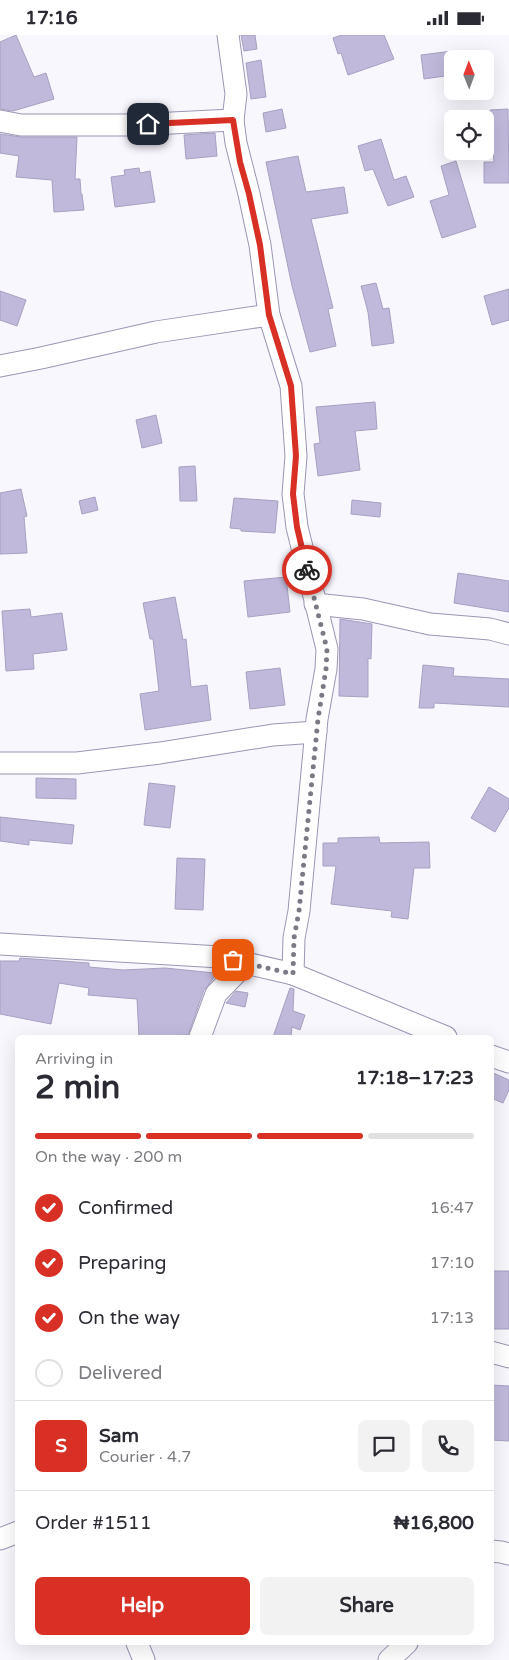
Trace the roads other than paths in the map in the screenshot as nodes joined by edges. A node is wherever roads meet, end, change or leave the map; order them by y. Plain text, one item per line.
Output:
1 (228, 35) edge
2 (233, 120) junction
3 (0, 121) edge
4 (269, 315) junction
5 (0, 365) edge
6 (315, 604) junction
7 (509, 633) edge
8 (316, 732) junction
9 (0, 763) edge
10 (0, 944) edge
11 (246, 963) junction
12 (293, 974) junction
13 (201, 1035) edge
14 (441, 1035) edge
15 (494, 1057) edge
16 (509, 1062) edge
17 (494, 1353) edge
18 (509, 1357) edge
19 (15, 1533) edge
20 (0, 1539) edge
21 (138, 1645) edge
22 (405, 1645) edge
23 (144, 1660) edge
24 (389, 1660) edge

1 - 2 street
2 - 3 street
2 - 4 street
4 - 5 street
4 - 6 street
6 - 7 street
6 - 8 street
8 - 9 street
8 - 12 street
10 - 11 street
11 - 12 street
11 - 13 street
12 - 14 street
15 - 16 street
17 - 18 street
19 - 20 street
21 - 23 street
22 - 24 street

